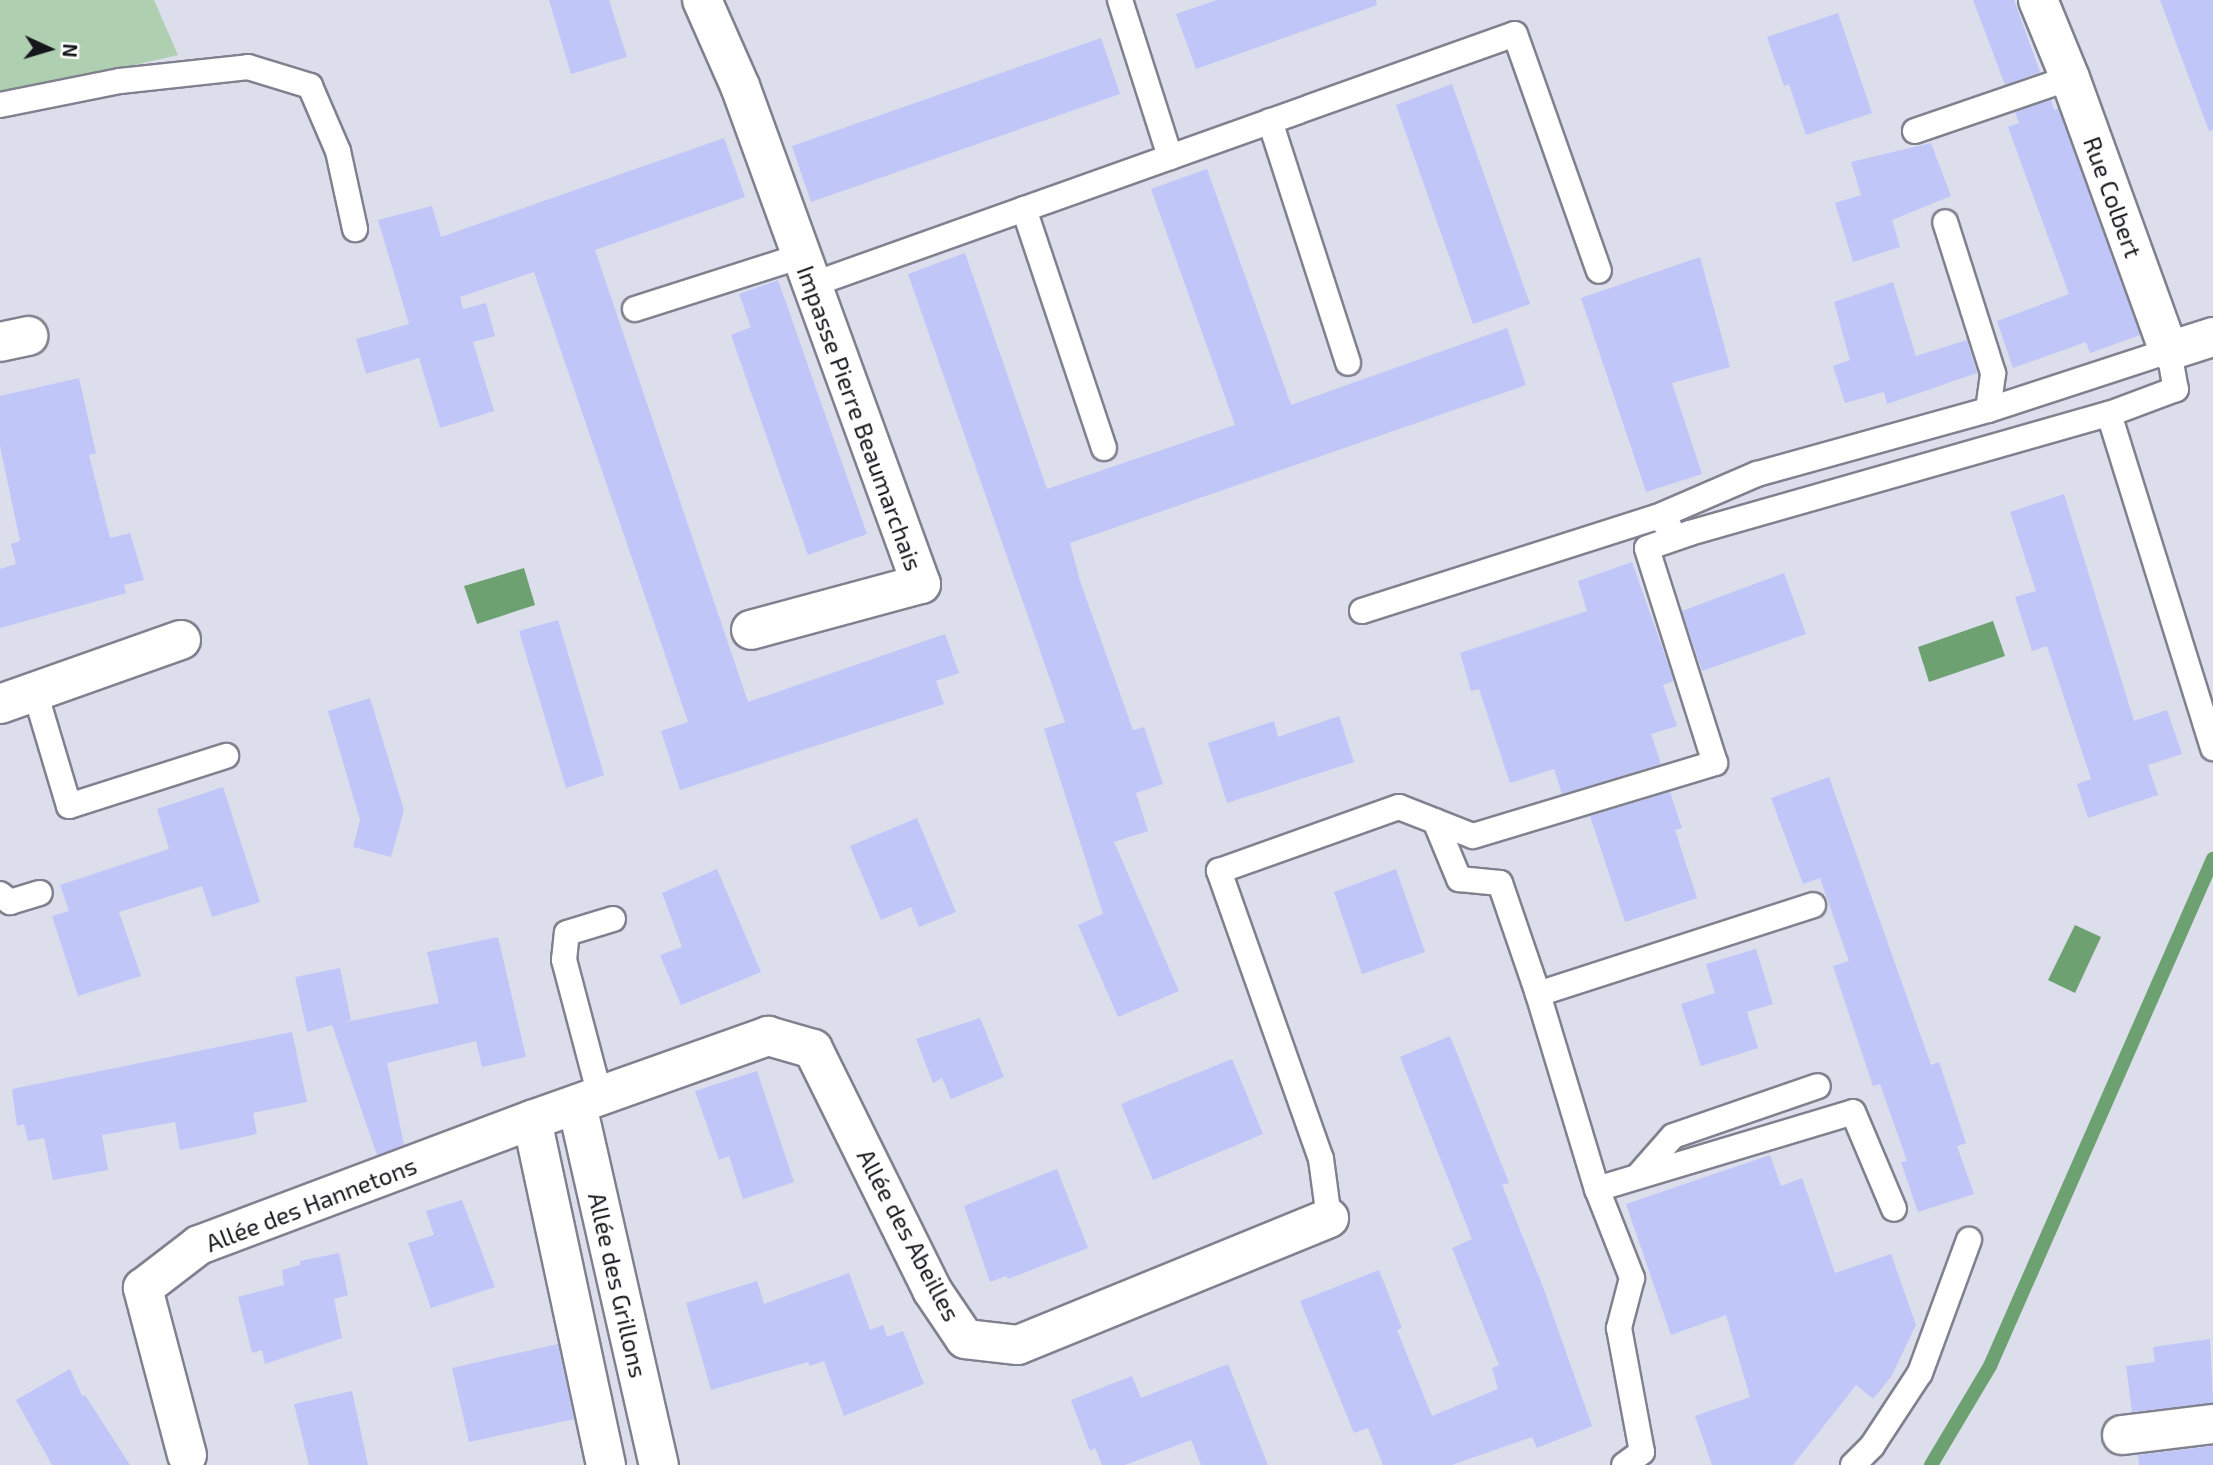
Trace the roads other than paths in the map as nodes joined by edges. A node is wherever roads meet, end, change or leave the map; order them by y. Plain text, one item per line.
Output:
1 (702, 0) edge
2 (1120, 0) edge
3 (2038, 0) edge
4 (2070, 79) junction
5 (0, 105) edge
6 (1270, 121) junction
7 (1915, 131) dead end
8 (1170, 157) junction
9 (1024, 209) junction
10 (1945, 222) dead end
11 (355, 229) dead end
12 (806, 271) junction
13 (1599, 271) dead end
14 (635, 309) dead end
15 (2213, 337) edge
16 (2169, 351) junction
17 (1348, 363) dead end
18 (1988, 410) junction
19 (2109, 414) junction
20 (1104, 448) dead end
21 (1657, 517) junction
22 (1682, 536) junction
23 (1362, 611) dead end
24 (751, 631) dead end
25 (181, 640) dead end
26 (36, 692) junction
27 (0, 704) edge
28 (2213, 748) edge
29 (226, 756) dead end
30 (1435, 821) junction
31 (40, 893) dead end
32 (0, 894) edge
33 (1813, 905) dead end
34 (613, 919) dead end
35 (1538, 994) junction
36 (1818, 1086) dead end
37 (589, 1100) junction
38 (532, 1120) junction
39 (1637, 1176) junction
40 (1597, 1189) junction
41 (1895, 1209) dead end
42 (1329, 1219) joint
43 (1969, 1240) dead end
44 (2213, 1424) edge
45 (2122, 1435) dead end
46 (187, 1455) dead end
47 (1638, 1461) edge
48 (606, 1465) edge
49 (659, 1465) edge
50 (1853, 1465) edge

1 - 12 street, Impasse Pierre Beaumarchais
2 - 8 lane
3 - 4 street, Rue Colbert
4 - 7 lane
4 - 16 street, Rue Colbert
5 - 11 lane
6 - 8 lane
6 - 13 lane
6 - 17 lane
8 - 9 lane
9 - 12 lane
9 - 20 lane
10 - 18 lane
12 - 14 lane
12 - 24 street, Impasse Pierre Beaumarchais
15 - 16 street
16 - 18 lane
16 - 19 lane
18 - 21 lane
19 - 22 lane
19 - 28 lane
21 - 22 lane
21 - 23 lane
22 - 30 lane
25 - 26 street
26 - 27 street
26 - 29 lane
30 - 35 lane
30 - 42 lane
31 - 32 lane
33 - 35 lane
34 - 37 lane
35 - 40 lane
36 - 39 lane
37 - 38 street, Allée des Abeilles
37 - 42 street, Allée des Abeilles
37 - 49 street, Allée des Grillons
38 - 46 street, Allée des Hannetons
38 - 48 street, Allée des Grillons
39 - 40 lane
39 - 41 lane
40 - 47 lane
43 - 50 lane
44 - 45 street

